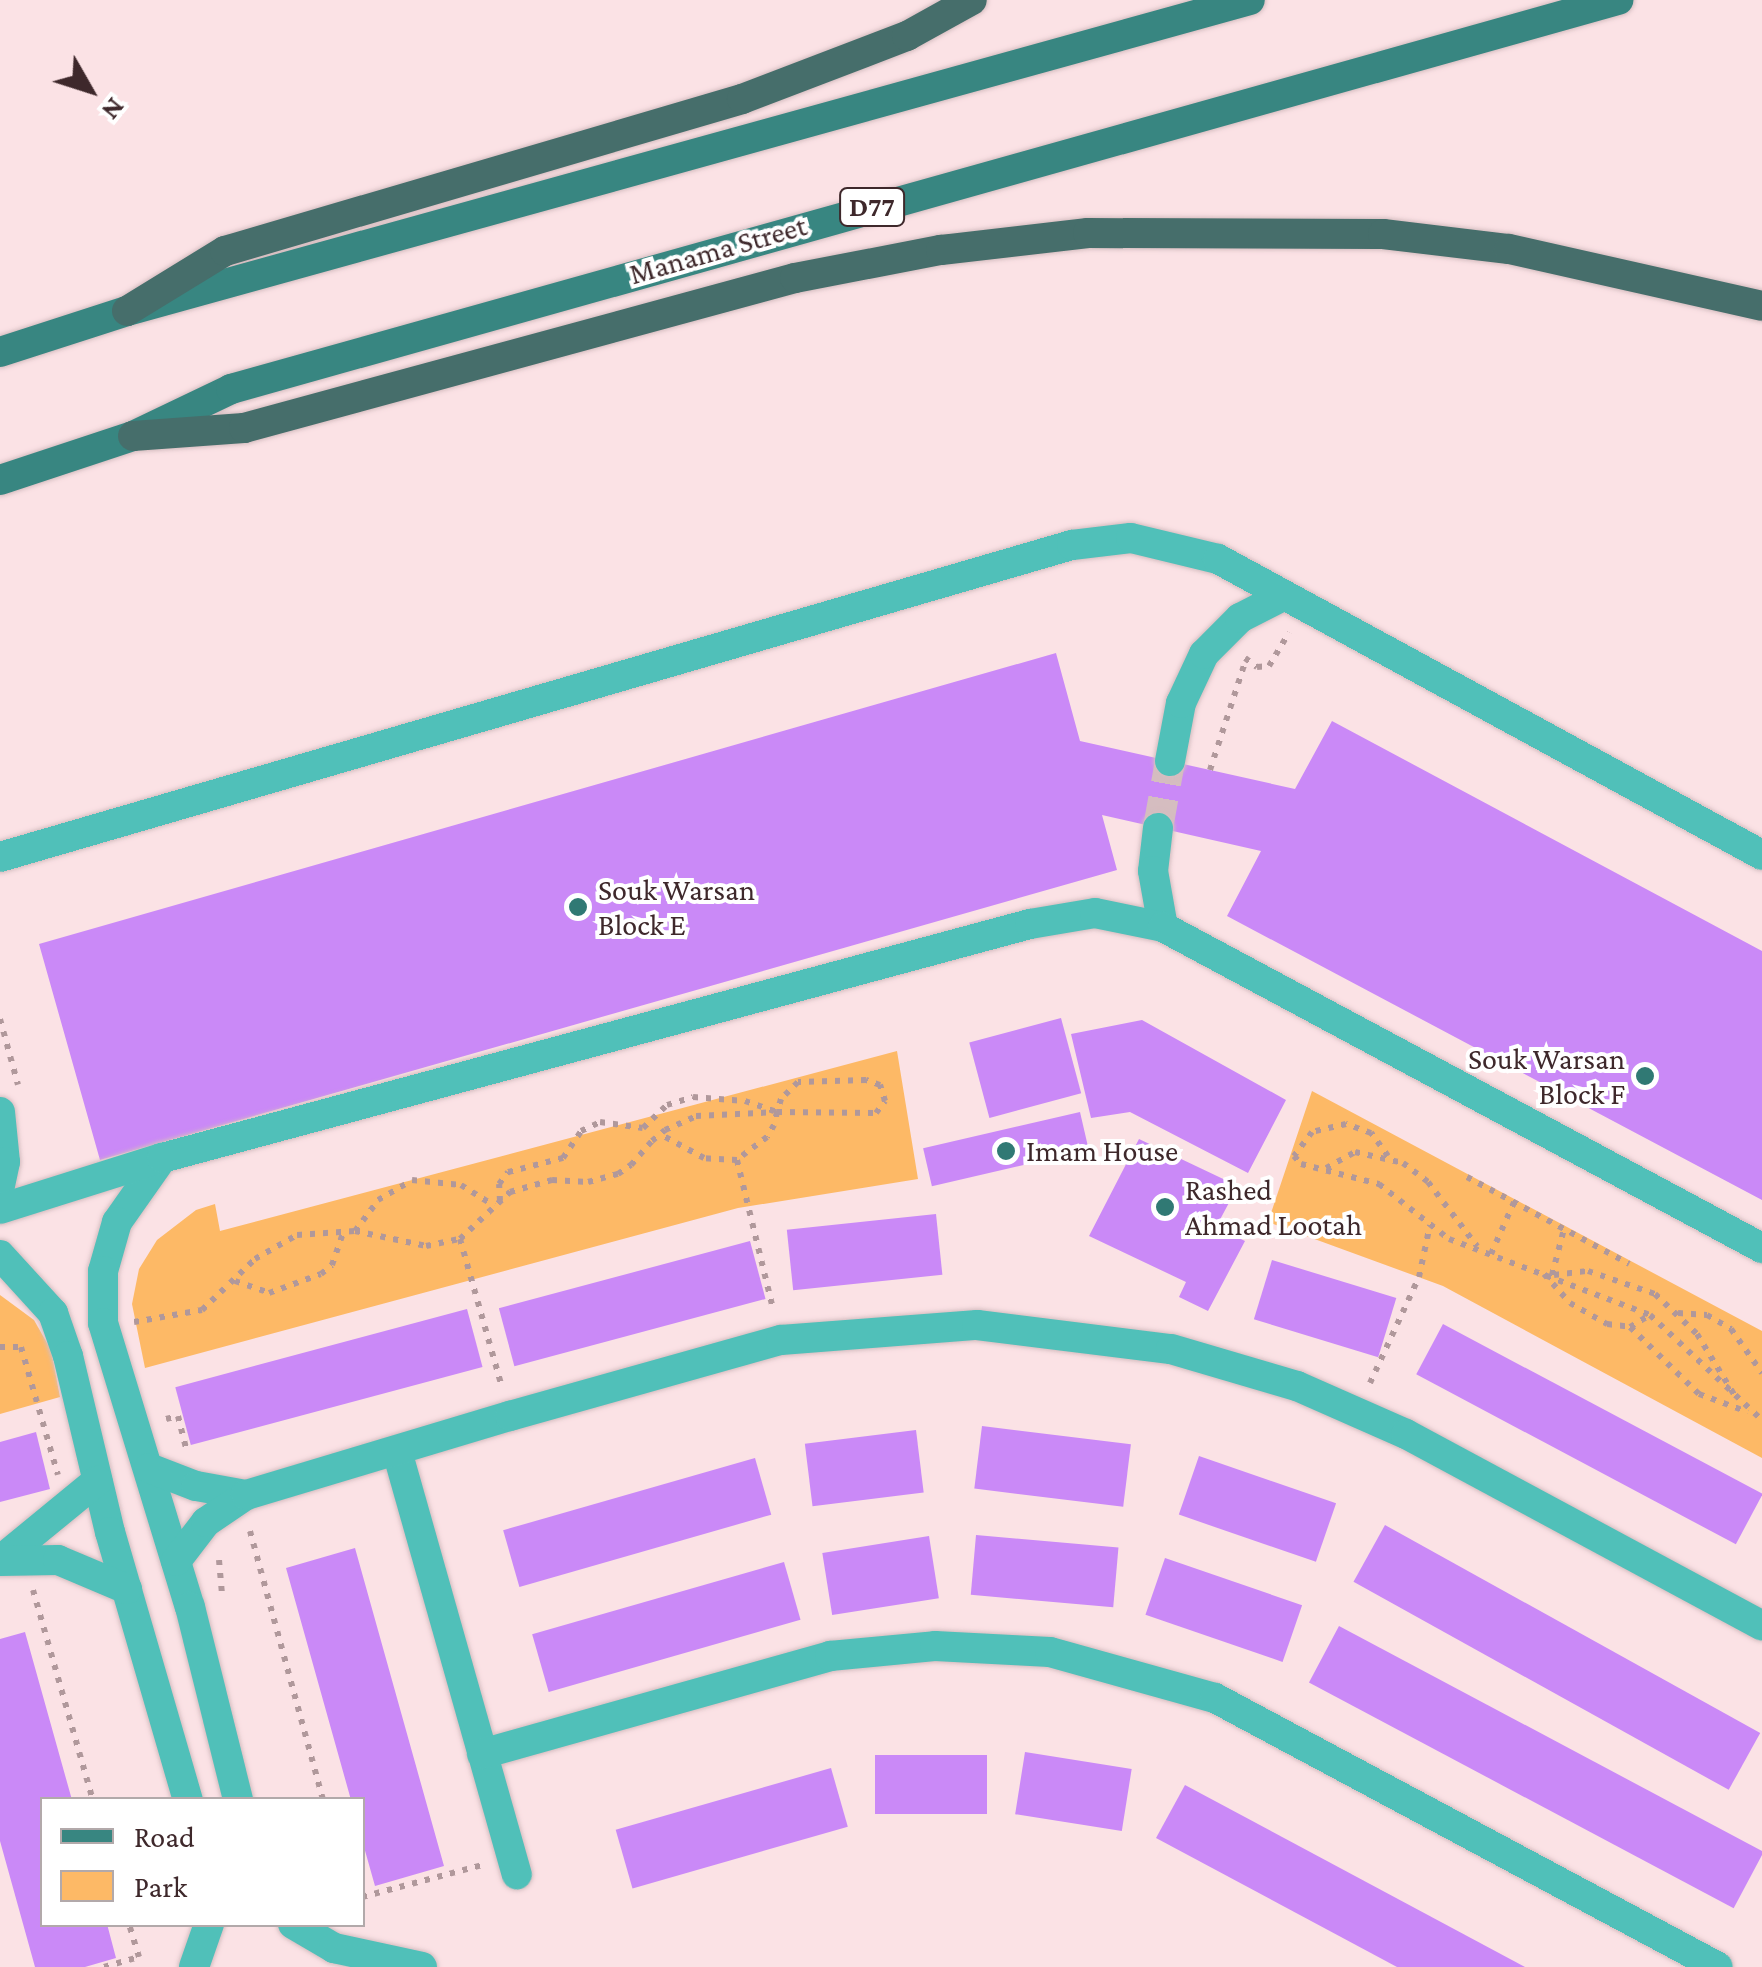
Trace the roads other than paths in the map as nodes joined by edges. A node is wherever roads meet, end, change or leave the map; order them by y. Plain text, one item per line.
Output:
1 (972, 0) edge
2 (1250, 0) edge
3 (1618, 0) edge
4 (1762, 306) edge
5 (127, 311) junction
6 (0, 352) edge
7 (133, 436) junction
8 (0, 480) edge
9 (1283, 596) junction
10 (1170, 761) tunnel mouth
11 (1158, 828) tunnel mouth
12 (1762, 855) edge
13 (0, 857) edge
14 (1163, 927) junction
15 (0, 1112) edge
16 (162, 1158) junction
17 (0, 1186) edge
18 (0, 1209) edge
19 (1762, 1248) edge
20 (0, 1255) edge
21 (397, 1451) junction
22 (149, 1468) junction
23 (97, 1481) junction
24 (246, 1495) junction
25 (0, 1560) edge
26 (176, 1561) junction
27 (127, 1589) junction
28 (1762, 1626) edge
29 (482, 1754) junction
30 (187, 1797) edge
31 (237, 1797) edge
32 (514, 1866) road end
33 (208, 1927) edge
34 (298, 1927) edge
35 (194, 1967) edge
36 (422, 1967) edge
37 (1718, 1967) edge

1 - 5 highway
2 - 5 main road
3 - 7 main road, Manama Street / D77
4 - 7 highway
5 - 6 main road
7 - 8 main road, Manama Street / D77
9 - 10 street
9 - 12 street
9 - 13 street
11 - 14 street
14 - 16 street
14 - 19 street
15 - 17 street
16 - 18 street
16 - 22 street
20 - 23 street
21 - 24 street
21 - 28 street
21 - 29 street
22 - 24 street
22 - 26 street
23 - 25 street
23 - 27 street
24 - 26 street
25 - 27 street
26 - 31 street
27 - 30 street
29 - 32 street
29 - 37 street
33 - 35 street
34 - 36 street

